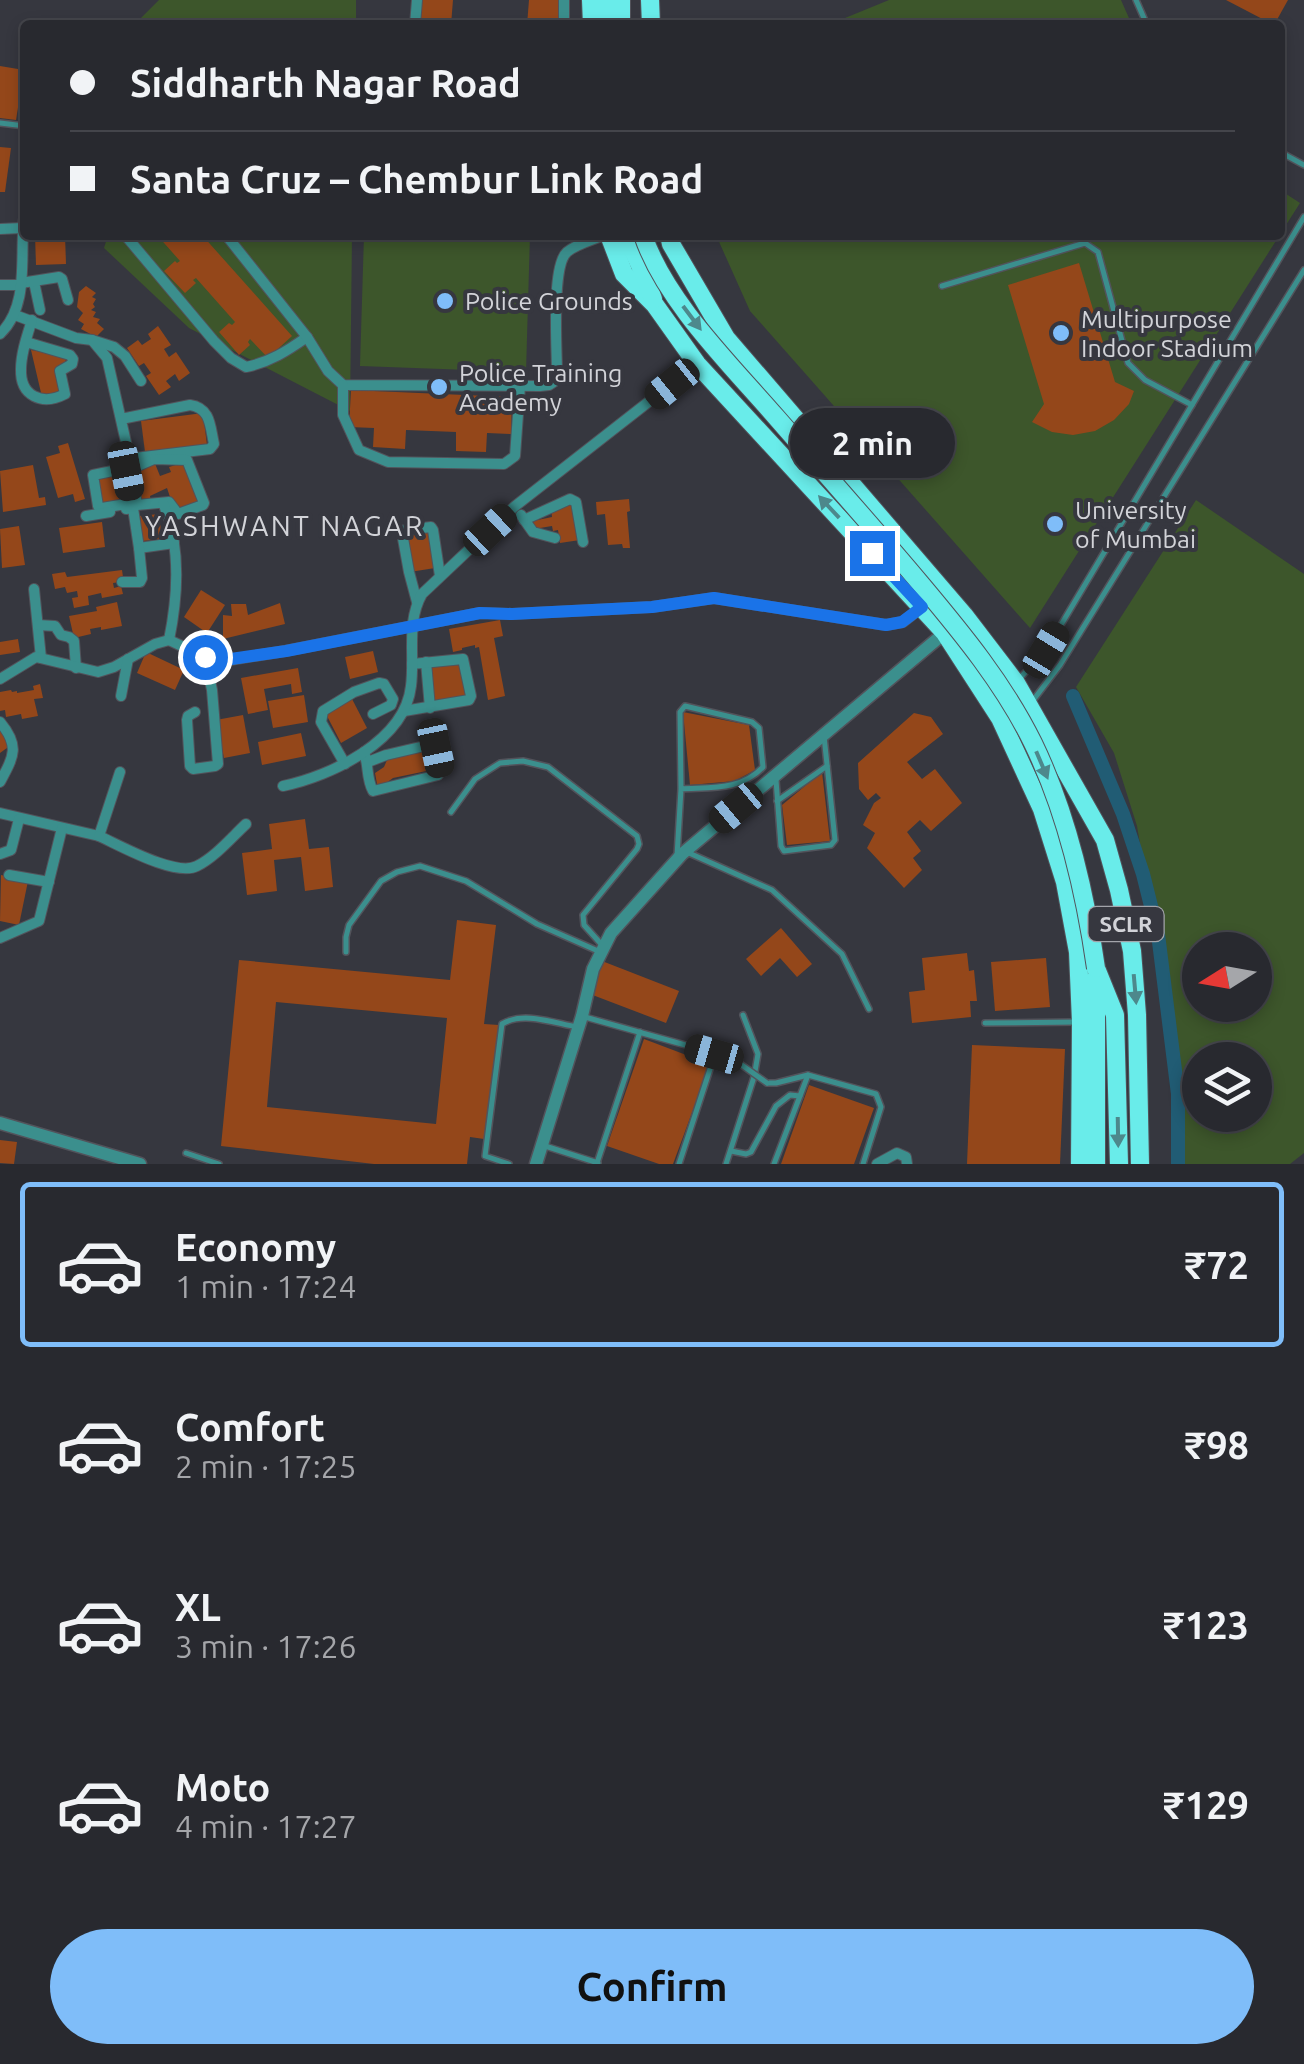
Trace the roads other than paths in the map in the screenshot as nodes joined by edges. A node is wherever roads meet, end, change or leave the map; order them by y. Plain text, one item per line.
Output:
1 (1304, 217) edge
2 (23, 240) edge
3 (129, 240) edge
4 (230, 240) edge
5 (576, 240) edge
6 (594, 240) edge
7 (608, 240) edge
8 (634, 240) edge
9 (670, 240) edge
10 (581, 245) junction
11 (1304, 270) edge
12 (25, 283) junction
13 (0, 284) edge
14 (942, 286) dead end
15 (68, 300) dead end
16 (654, 305) junction
17 (40, 310) dead end
18 (15, 315) junction
19 (32, 320) junction
20 (0, 334) edge
21 (306, 337) junction
22 (92, 340) junction
23 (26, 342) junction
24 (697, 364) junction
25 (141, 381) dead end
26 (343, 384) junction
27 (520, 386) junction
28 (1192, 404) junction
29 (121, 419) junction
30 (163, 503) junction
31 (132, 505) junction
32 (514, 507) junction
33 (176, 514) junction
34 (86, 516) dead end
35 (524, 520) junction
36 (170, 526) junction
37 (555, 538) dead end
38 (582, 542) dead end
39 (174, 543) junction
40 (139, 548) junction
41 (440, 576) junction
42 (122, 582) dead end
43 (34, 590) dead end
44 (418, 602) junction
45 (922, 607) junction
46 (964, 615) junction
47 (38, 625) junction
48 (412, 625) junction
49 (944, 633) junction
50 (169, 640) junction
51 (205, 657) junction
52 (41, 658) junction
53 (128, 659) junction
54 (426, 662) junction
55 (412, 664) junction
56 (76, 668) junction
57 (0, 679) edge
58 (412, 680) junction
59 (1016, 683) junction
60 (388, 690) junction
61 (121, 696) dead end
62 (1030, 705) junction
63 (430, 708) junction
64 (404, 711) junction
65 (196, 712) dead end
66 (373, 714) dead end
67 (1000, 718) junction
68 (0, 722) edge
69 (824, 734) junction
70 (366, 758) junction
71 (345, 764) junction
72 (827, 766) junction
73 (120, 772) dead end
74 (776, 774) junction
75 (0, 782) edge
76 (284, 786) dead end
77 (680, 789) junction
78 (778, 801) junction
79 (451, 812) dead end
80 (0, 813) edge
81 (19, 819) junction
82 (246, 824) dead end
83 (62, 828) junction
84 (99, 836) junction
85 (0, 854) edge
86 (680, 855) junction
87 (9, 874) dead end
88 (49, 882) junction
89 (0, 938) edge
90 (602, 950) junction
91 (346, 952) dead end
92 (1096, 968) junction
93 (869, 1008) dead end
94 (744, 1015) dead end
95 (579, 1022) junction
96 (1081, 1022) junction
97 (985, 1023) dead end
98 (640, 1032) junction
99 (714, 1054) junction
100 (808, 1075) junction
101 (800, 1096) junction
102 (0, 1124) edge
103 (542, 1145) junction
104 (731, 1150) junction
105 (186, 1153) dead end
106 (484, 1160) edge
107 (140, 1164) edge
108 (219, 1164) edge
109 (510, 1164) edge
110 (536, 1164) edge
111 (599, 1164) edge
112 (679, 1164) edge
113 (726, 1164) edge
114 (774, 1164) edge
115 (863, 1164) edge
116 (876, 1164) edge
117 (907, 1164) edge
118 (1080, 1164) edge
119 (1096, 1164) edge
120 (1119, 1164) edge
121 (1140, 1164) edge

1 - 28 lane
2 - 12 street
3 - 21 street
4 - 21 street
5 - 10 street
6 - 10 street
7 - 16 highway, SCLR
8 - 16 highway
8 -> 92 highway, bridge
9 - 46 highway, SCLR
10 - 27 street
11 - 62 lane
12 - 13 street
12 - 15 street
12 - 17 street
12 - 18 street
14 - 28 lane
16 - 24 highway, SCLR
18 - 19 street
18 - 20 street
19 - 22 street
19 - 23 street
21 - 26 street
22 - 25 street
22 - 29 street
23 - 23 street
24 - 32 street
45 -> 24 highway, SCLR
26 - 27 street
26 - 27 street
28 - 59 lane
29 - 29 street
30 - 33 street
30 - 33 street
30 - 36 street
31 - 31 street
31 - 34 street
31 - 40 street
32 - 35 street
32 - 41 street
33 - 36 street
35 - 37 street
35 - 38 street
36 - 39 street
39 - 40 street
39 - 50 street
40 - 42 street
41 - 44 street
41 - 44 street
43 - 47 street
44 - 48 street
45 - 48 street
45 - 49 highway, SCLR
46 - 49 street
46 - 59 highway, SCLR
47 - 52 street
47 - 56 street
48 - 51 street
48 - 55 street
49 - 67 highway, SCLR
49 - 69 street
50 - 51 street
50 - 53 street
51 - 65 street
52 - 56 street
52 - 57 street
53 - 56 street
53 - 61 street
54 - 55 street
54 - 63 street
54 - 63 street
55 - 58 street
58 - 60 street
58 - 64 street
59 - 62 highway, SCLR
59 - 67 lane
60 - 66 street
60 - 71 street
62 - 67 lane
62 -> 121 highway, SCLR
63 - 64 street
64 - 70 street
67 - 96 highway, SCLR
68 - 75 street
69 - 72 lane
69 - 74 street
70 - 70 street
70 - 71 street
71 - 76 street
72 - 78 lane
72 - 78 lane
73 - 84 street
74 - 78 lane
74 - 86 street
77 - 77 lane
77 - 86 lane
79 - 90 lane
80 - 81 street
81 - 83 street
81 - 85 street
82 - 84 street
83 - 84 street
83 - 88 street
86 - 90 street
86 - 93 lane
87 - 88 street
88 - 89 street
90 - 91 lane
90 - 95 street
92 - 119 highway
92 -> 120 highway
94 - 104 lane
95 - 98 lane
95 - 103 street
95 - 106 lane
96 - 97 lane
96 - 118 highway, SCLR
98 - 99 lane
98 - 111 lane
99 - 100 lane, bridge
99 - 112 lane
100 - 101 lane
100 - 115 lane
101 - 104 lane
101 - 114 lane
102 - 107 street
103 - 110 street
103 - 111 lane
104 - 113 lane
105 - 108 lane
106 - 109 lane
116 - 117 street

